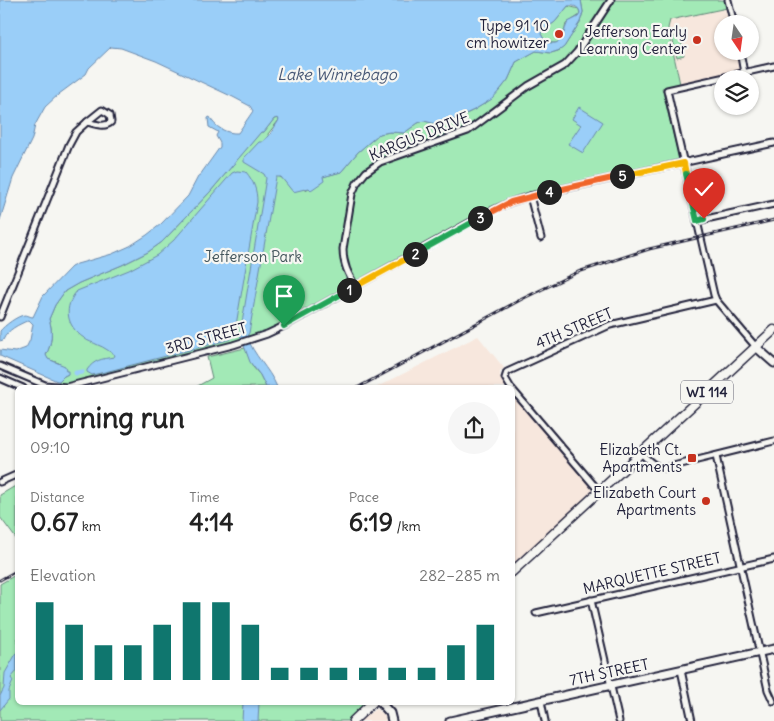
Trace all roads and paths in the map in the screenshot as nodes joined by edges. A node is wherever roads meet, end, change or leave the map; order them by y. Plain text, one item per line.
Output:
1 (611, 0) edge
2 (729, 0) edge
3 (732, 15) edge
4 (774, 66) edge
5 (754, 70) edge
6 (714, 79) edge
7 (87, 122) dead end
8 (774, 143) edge
9 (684, 163) junction
10 (530, 196) junction
11 (774, 204) edge
12 (697, 221) junction
13 (541, 238) dead end
14 (356, 287) junction
15 (716, 300) junction
16 (0, 317) edge
17 (774, 330) edge
18 (756, 347) junction
19 (774, 363) edge
20 (0, 366) edge
21 (0, 378) edge
22 (16, 385) edge
23 (48, 385) edge
24 (79, 385) edge
25 (510, 385) edge
26 (515, 392) edge
27 (774, 441) edge
28 (640, 453) junction
29 (716, 456) junction
30 (15, 475) edge
31 (0, 482) edge
32 (599, 491) junction
33 (774, 559) edge
34 (740, 566) junction
35 (515, 569) edge
36 (591, 600) junction
37 (536, 613) dead end
38 (774, 649) edge
39 (759, 652) junction
40 (681, 670) junction
41 (611, 685) junction
42 (541, 701) junction
43 (773, 701) edge
44 (370, 705) edge
45 (382, 705) edge
46 (391, 717) edge
47 (469, 719) edge
48 (353, 721) edge
49 (387, 721) edge
50 (450, 721) edge
51 (545, 721) edge
52 (619, 721) edge
53 (692, 721) edge

1 - 14 street, KARGUS DRIVE
2 - 3 street
4 - 5 street
6 - 9 street
7 - 16 street
8 - 9 street, 3RD STREET
9 - 10 street, 3RD STREET
9 - 12 street
10 - 13 street
10 - 14 street, 3RD STREET
11 - 12 street
12 - 15 street
14 - 24 street, 3RD STREET
15 - 18 street
15 - 25 street, 4TH STREET
17 - 18 main road, WI 114
18 - 19 street
18 - 28 main road, WI 114
20 - 23 street, 3RD STREET
21 - 22 street
26 - 32 street
27 - 29 street
28 - 29 street
28 - 32 main road, WI 114
29 - 34 street
30 - 31 street
32 - 35 main road, WI 114
33 - 34 street, MARQUETTE STREET
34 - 36 street, MARQUETTE STREET
34 - 39 street
36 - 37 street, MARQUETTE STREET
36 - 41 street
38 - 39 street, 7TH STREET
39 - 40 street, 7TH STREET
39 - 43 street
40 - 41 street, 7TH STREET
40 - 53 street
41 - 42 street, 7TH STREET
41 - 52 street
42 - 47 street, 7TH STREET
42 - 51 street
44 - 48 main road
45 - 46 street
46 - 49 street
47 - 50 street, 7TH STREET

